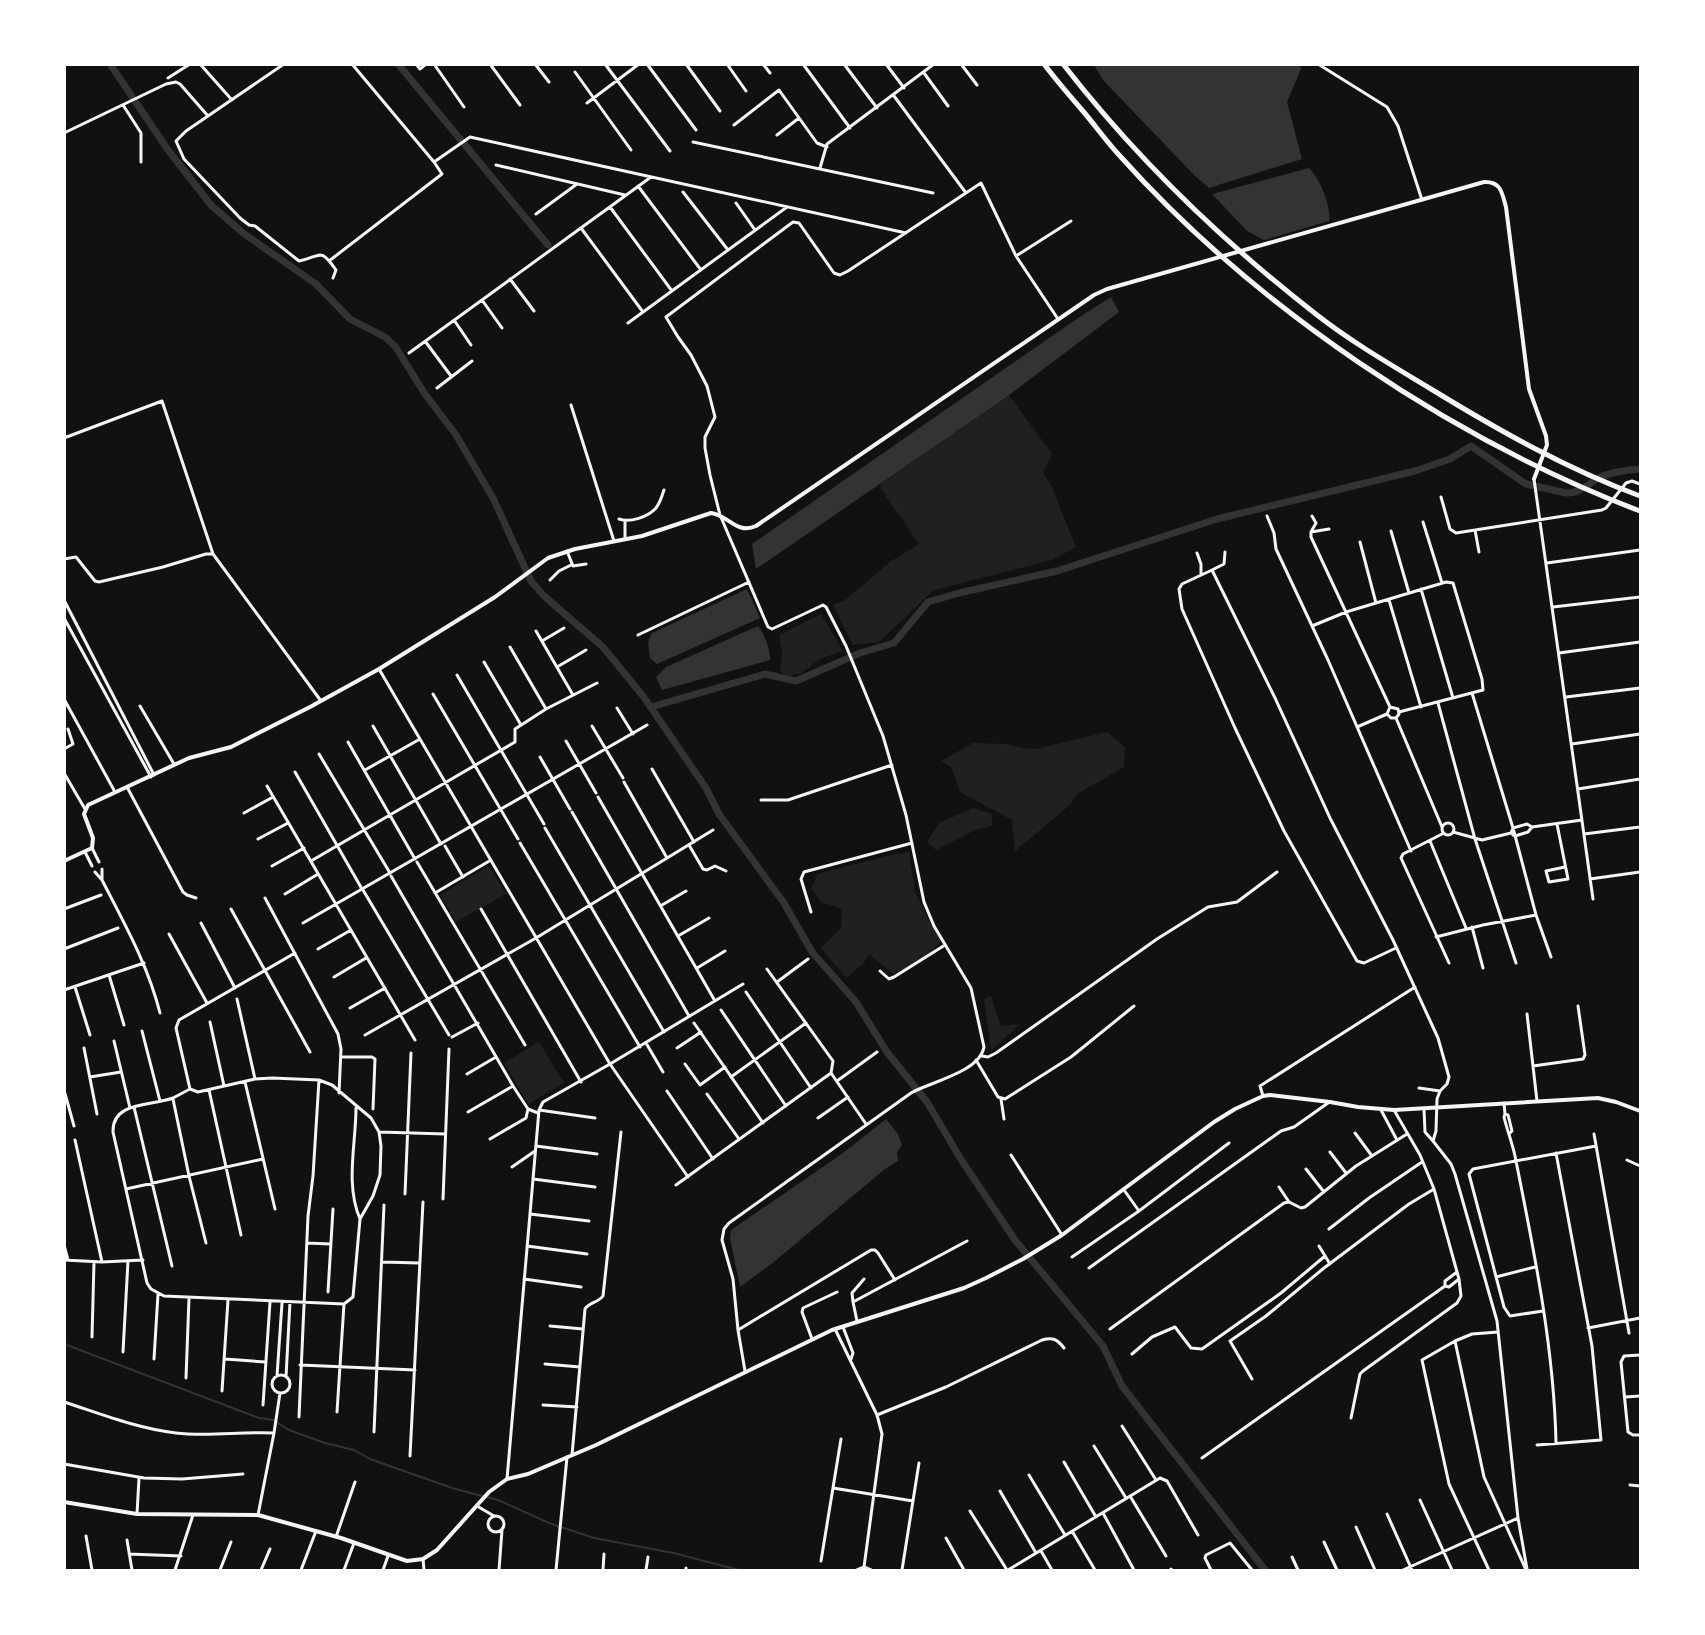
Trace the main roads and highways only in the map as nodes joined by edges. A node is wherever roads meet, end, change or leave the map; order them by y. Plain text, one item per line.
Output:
1 (1044, 64) edge
2 (1063, 64) edge
3 (1641, 496) edge
4 (1641, 511) edge

1 - 4 highway
2 - 3 highway

